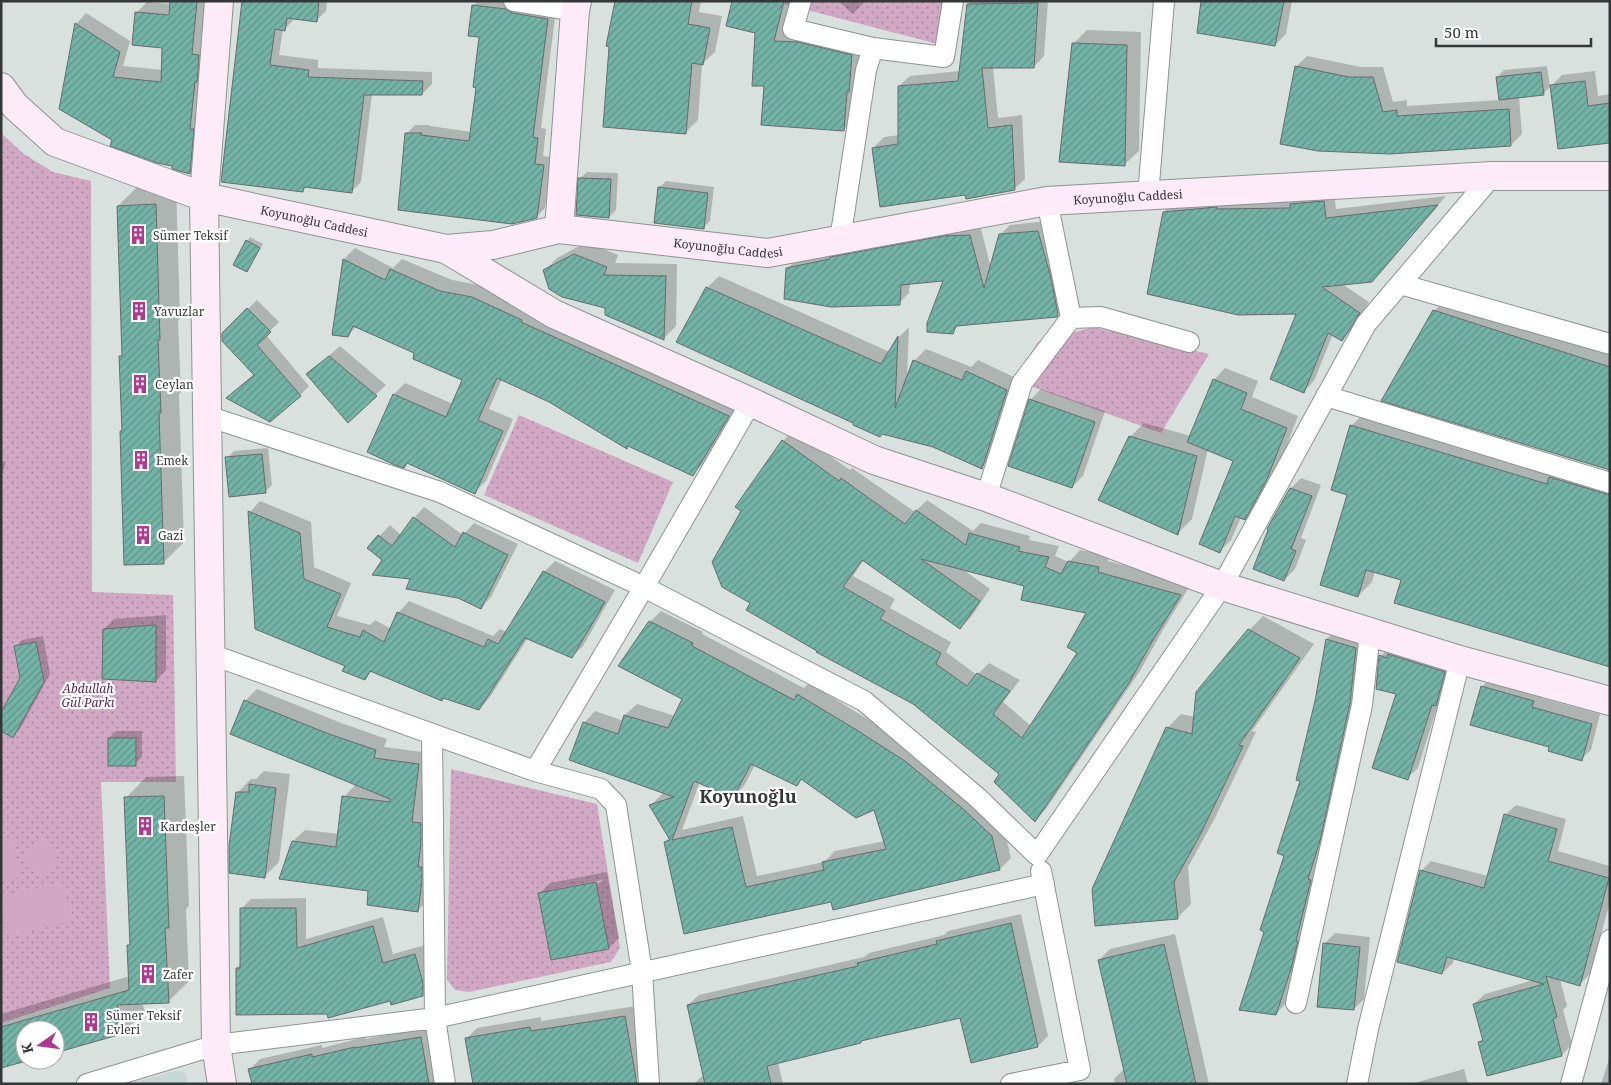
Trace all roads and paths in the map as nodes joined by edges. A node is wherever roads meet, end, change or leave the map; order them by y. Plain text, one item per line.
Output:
1 (219, 1) edge
2 (514, 1) edge
3 (801, 1) edge
4 (952, 1) edge
5 (1164, 1) edge
6 (576, 6) edge
7 (873, 48) junction
8 (1, 86) edge
9 (1492, 176) junction
10 (1610, 176) edge
11 (1148, 196) junction
12 (204, 197) junction
13 (1047, 201) junction
14 (559, 229) junction
15 (840, 240) junction
16 (446, 249) junction
17 (1400, 284) junction
18 (1071, 318) junction
19 (1189, 342) dead end
20 (1610, 344) edge
21 (1326, 396) junction
22 (751, 402) junction
23 (207, 416) junction
24 (1610, 484) edge
25 (986, 497) junction
26 (1222, 586) junction
27 (644, 587) junction
28 (1370, 632) junction
29 (210, 654) junction
30 (1460, 660) junction
31 (1610, 701) edge
32 (432, 734) junction
33 (535, 771) junction
34 (1037, 855) junction
35 (1044, 884) junction
36 (1610, 940) edge
37 (642, 972) junction
38 (1296, 1003) dead end
39 (435, 1018) junction
40 (216, 1045) junction
41 (1081, 1077) edge
42 (86, 1084) edge
43 (222, 1084) edge
44 (445, 1084) edge
45 (649, 1084) edge
46 (1011, 1084) edge
47 (1357, 1084) edge
48 (1570, 1084) edge

1 - 12 street
2 - 6 street
3 - 7 street
4 - 7 street
5 - 11 street
6 - 14 street
7 - 15 street
8 - 12 street, Koyunoğlu Caddesi
9 - 10 street, Koyunoğlu Caddesi
9 - 11 street, Koyunoğlu Caddesi
9 - 17 street
11 - 13 street, Koyunoğlu Caddesi
12 - 16 street, Koyunoğlu Caddesi
12 - 23 street
13 - 15 street, Koyunoğlu Caddesi
13 - 18 street
14 - 15 street, Koyunoğlu Caddesi
14 - 16 street, Koyunoğlu Caddesi
16 - 22 street
17 - 20 street
17 - 21 street
18 - 19 street
18 - 25 street
21 - 24 street
21 - 26 street
22 - 25 street
22 - 27 street
23 - 27 street
23 - 29 street
25 - 26 street
26 - 28 street
26 - 34 street
27 - 33 street
27 - 34 street
28 - 30 street
28 - 38 street
29 - 32 street
29 - 40 street
30 - 31 street
30 - 47 street
32 - 33 street
32 - 39 street
33 - 37 street
34 - 35 street
35 - 37 street
35 - 41 street
36 - 48 street
37 - 39 street
37 - 45 street
39 - 40 street
39 - 44 street
40 - 42 street
40 - 43 street
41 - 46 street

